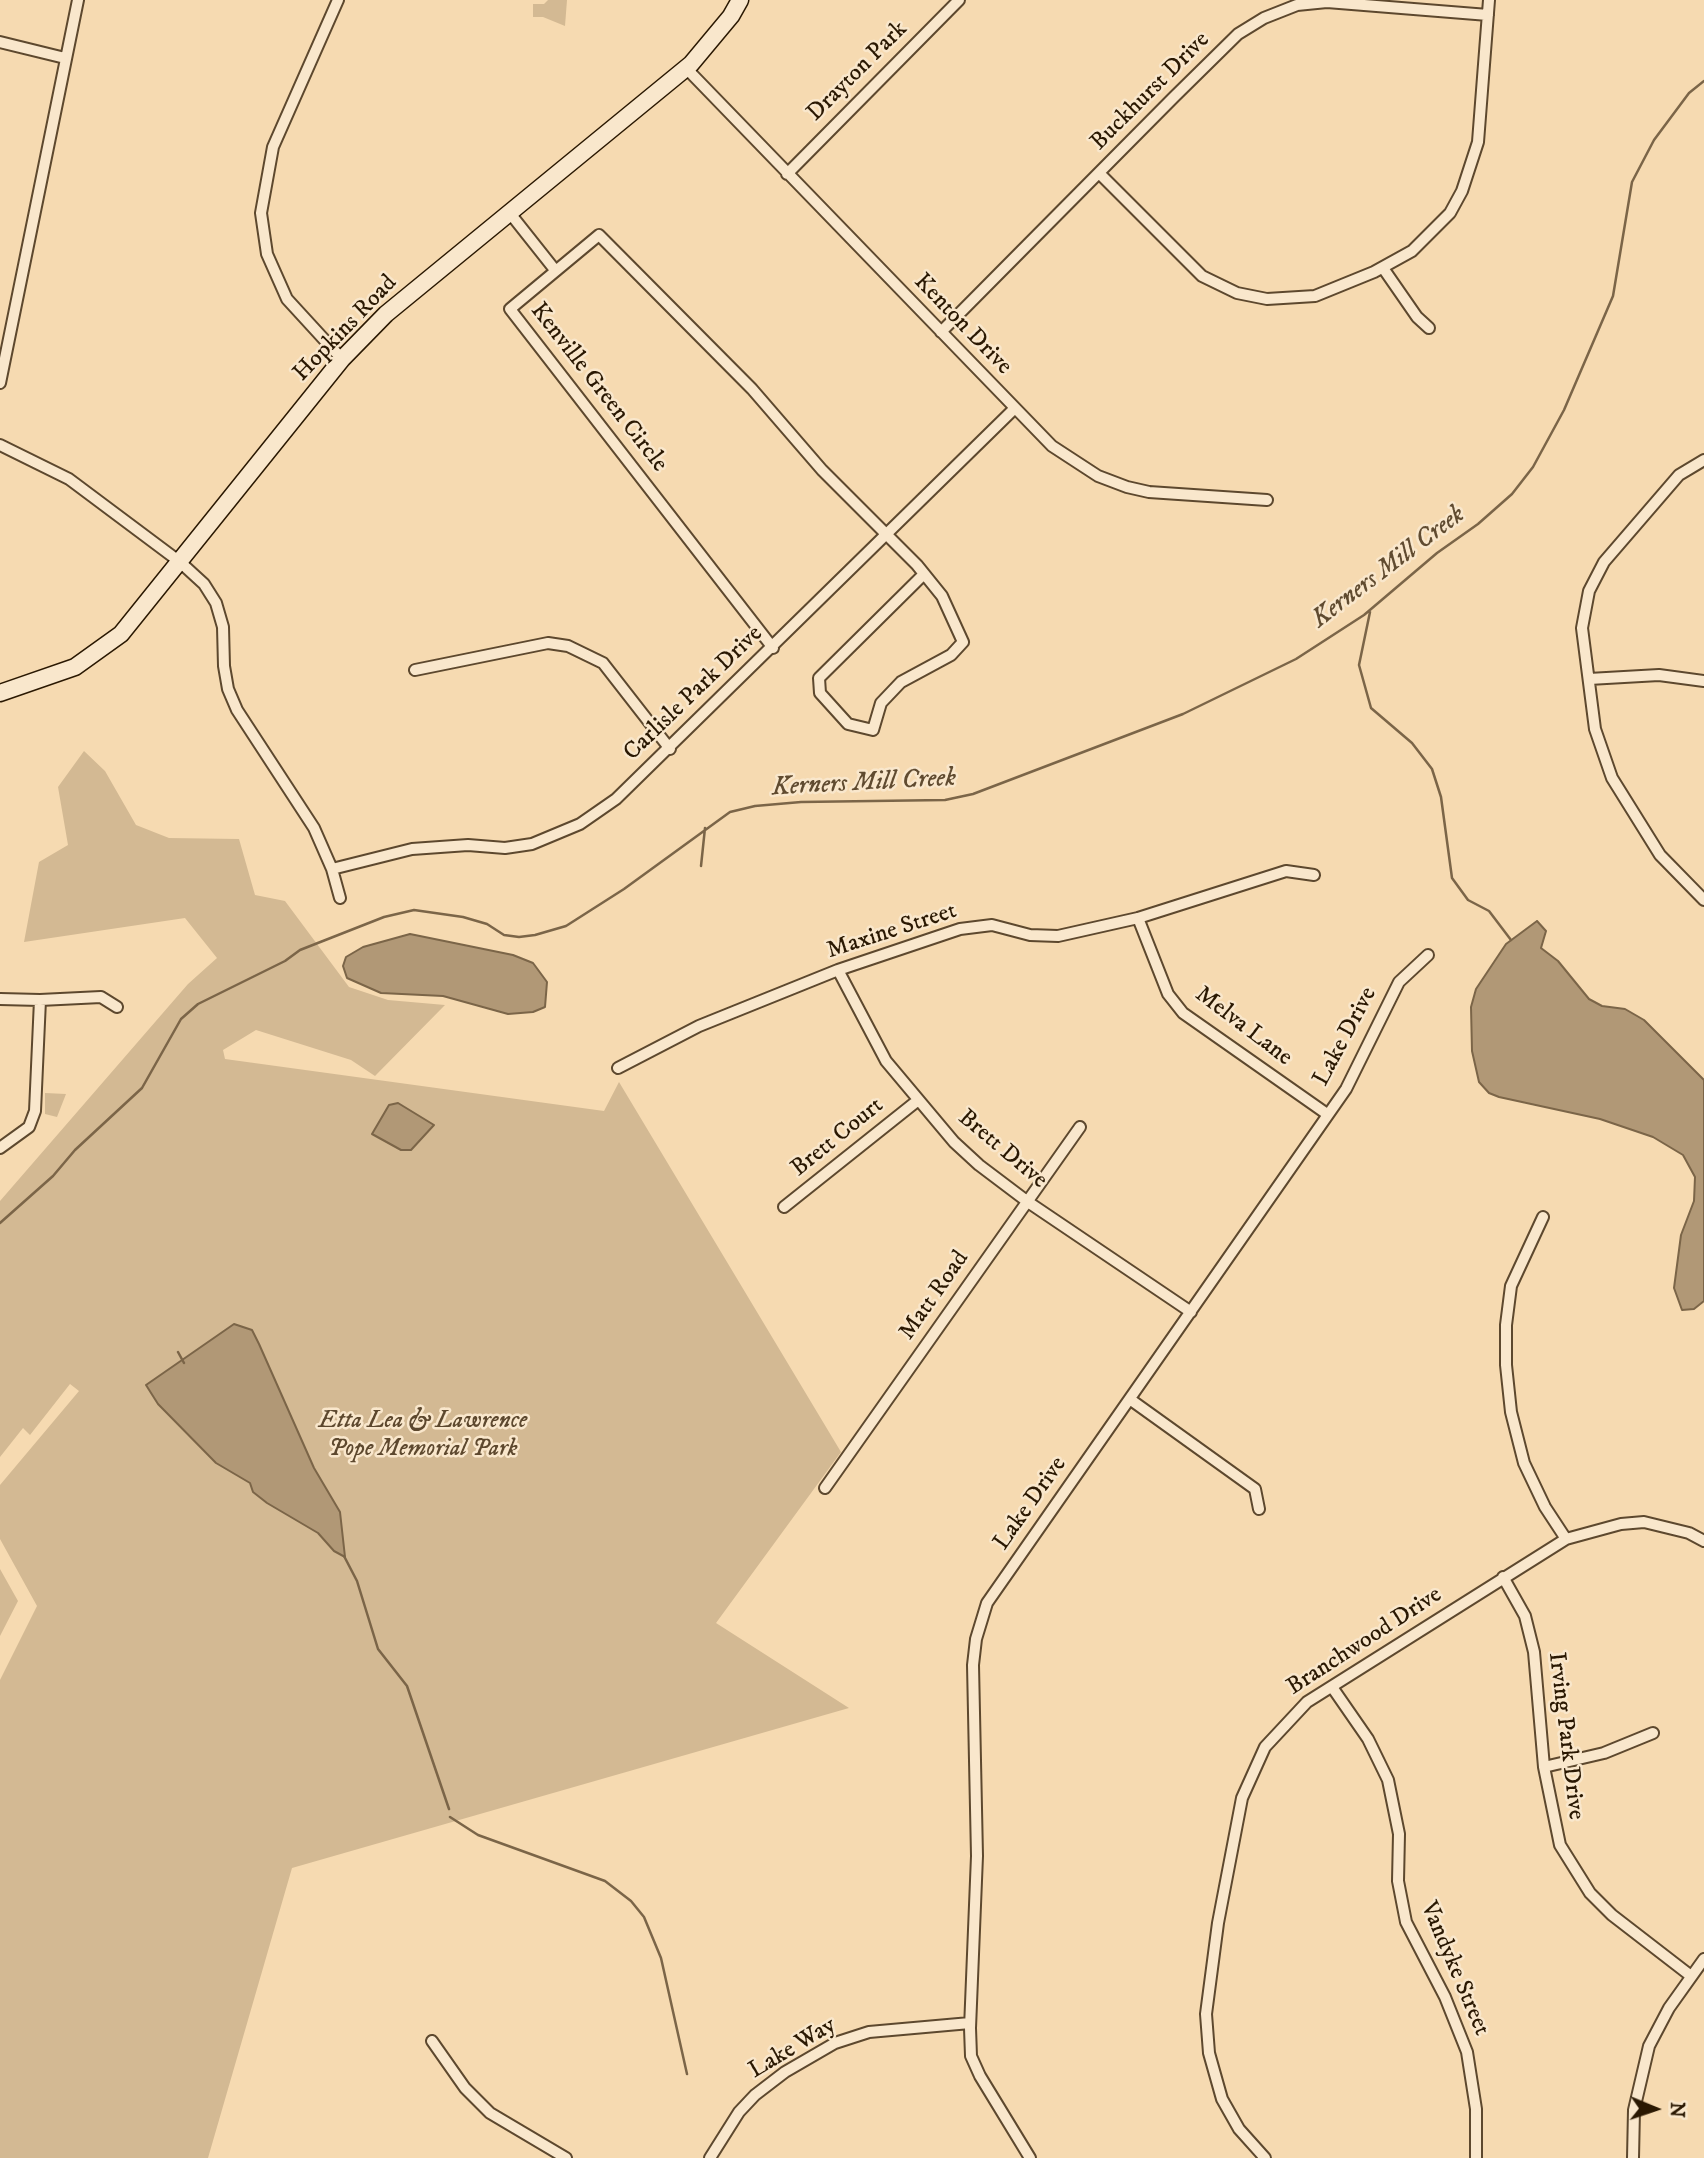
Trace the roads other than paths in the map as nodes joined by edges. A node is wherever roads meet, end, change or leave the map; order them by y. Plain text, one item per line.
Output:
1 (78, 0) edge
2 (338, 0) edge
3 (740, 0) edge
4 (959, 0) edge
5 (1489, 0) edge
6 (1488, 15) junction
7 (0, 42) edge
8 (65, 58) junction
9 (686, 68) junction
10 (1098, 173) junction
11 (787, 174) junction
12 (509, 212) junction
13 (1383, 268) junction
14 (555, 270) junction
15 (1429, 328) dead end
16 (941, 332) junction
17 (342, 359) junction
18 (0, 383) edge
19 (1014, 409) junction
20 (0, 445) edge
21 (1704, 460) edge
22 (1267, 500) dead end
23 (886, 535) junction
24 (180, 562) junction
25 (924, 574) junction
26 (772, 648) junction
27 (415, 670) dead end
28 (1589, 680) junction
29 (1704, 681) edge
30 (0, 693) edge
31 (670, 750) junction
32 (332, 869) junction
33 (1314, 875) dead end
34 (340, 898) dead end
35 (1704, 900) edge
36 (1138, 918) junction
37 (1427, 955) dead end
38 (838, 970) junction
39 (0, 999) edge
40 (40, 1000) junction
41 (117, 1007) dead end
42 (618, 1068) dead end
43 (917, 1101) junction
44 (1327, 1114) junction
45 (1080, 1128) dead end
46 (0, 1148) edge
47 (1028, 1202) junction
48 (784, 1207) dead end
49 (1543, 1217) dead end
50 (1191, 1312) junction
51 (1131, 1400) junction
52 (824, 1488) dead end
53 (1259, 1509) dead end
54 (1566, 1539) junction
55 (1704, 1541) edge
56 (1503, 1577) junction
57 (1332, 1687) junction
58 (1653, 1733) dead end
59 (1544, 1767) junction
60 (1704, 1959) edge
61 (1691, 1976) junction
62 (970, 2023) junction
63 (432, 2040) dead end
64 (566, 2158) edge
65 (710, 2158) edge
66 (1030, 2158) edge
67 (1265, 2158) edge
68 (1476, 2158) edge
69 (1633, 2158) edge

1 - 8 street
2 - 17 street
3 - 9 main road, Hopkins Road
4 - 11 street, Drayton Park
5 - 6 street
6 - 10 street, Buckhurst Drive
6 - 13 street
7 - 8 street
8 - 18 street
9 - 11 street, Kenton Drive
9 - 12 main road, Hopkins Road
10 - 13 street
10 - 16 street, Buckhurst Drive
11 - 16 street, Kenton Drive
12 - 14 street
12 - 17 main road, Hopkins Road
13 - 15 street
14 - 23 street, Kenville Green Circle
14 - 26 street, Kenville Green Circle
16 - 19 street, Kenton Drive
17 - 24 main road, Hopkins Road
19 - 22 street, Kenton Drive
19 - 23 street, Carlisle Park Drive
20 - 24 street
21 - 28 street
23 - 25 street
23 - 26 street, Carlisle Park Drive
24 - 30 main road, Hopkins Road
24 - 32 street
25 - 25 street
26 - 31 street, Carlisle Park Drive
27 - 31 street
28 - 29 street
28 - 35 street
31 - 32 street, Carlisle Park Drive
32 - 34 street
33 - 36 street, Maxine Street
36 - 38 street, Maxine Street
36 - 44 street, Melva Lane
37 - 44 street, Lake Drive
38 - 42 street, Maxine Street
38 - 43 street, Brett Drive
39 - 40 street
40 - 41 street
40 - 46 street
43 - 47 street, Brett Drive
43 - 48 street, Brett Court
44 - 50 street, Lake Drive
45 - 47 street, Matt Road
47 - 50 street, Brett Drive
47 - 52 street, Matt Road
49 - 54 street
50 - 51 street, Lake Drive
51 - 53 street
51 - 62 street, Lake Drive
54 - 55 street, Branchwood Drive
54 - 56 street, Branchwood Drive
56 - 57 street, Branchwood Drive
56 - 59 street, Irving Park Drive
57 - 67 street, Branchwood Drive
57 - 68 street, Vandyke Street
58 - 59 street
59 - 61 street, Irving Park Drive
60 - 61 street
61 - 69 street
62 - 65 street, Lake Way
62 - 66 street, Lake Drive
63 - 64 street

